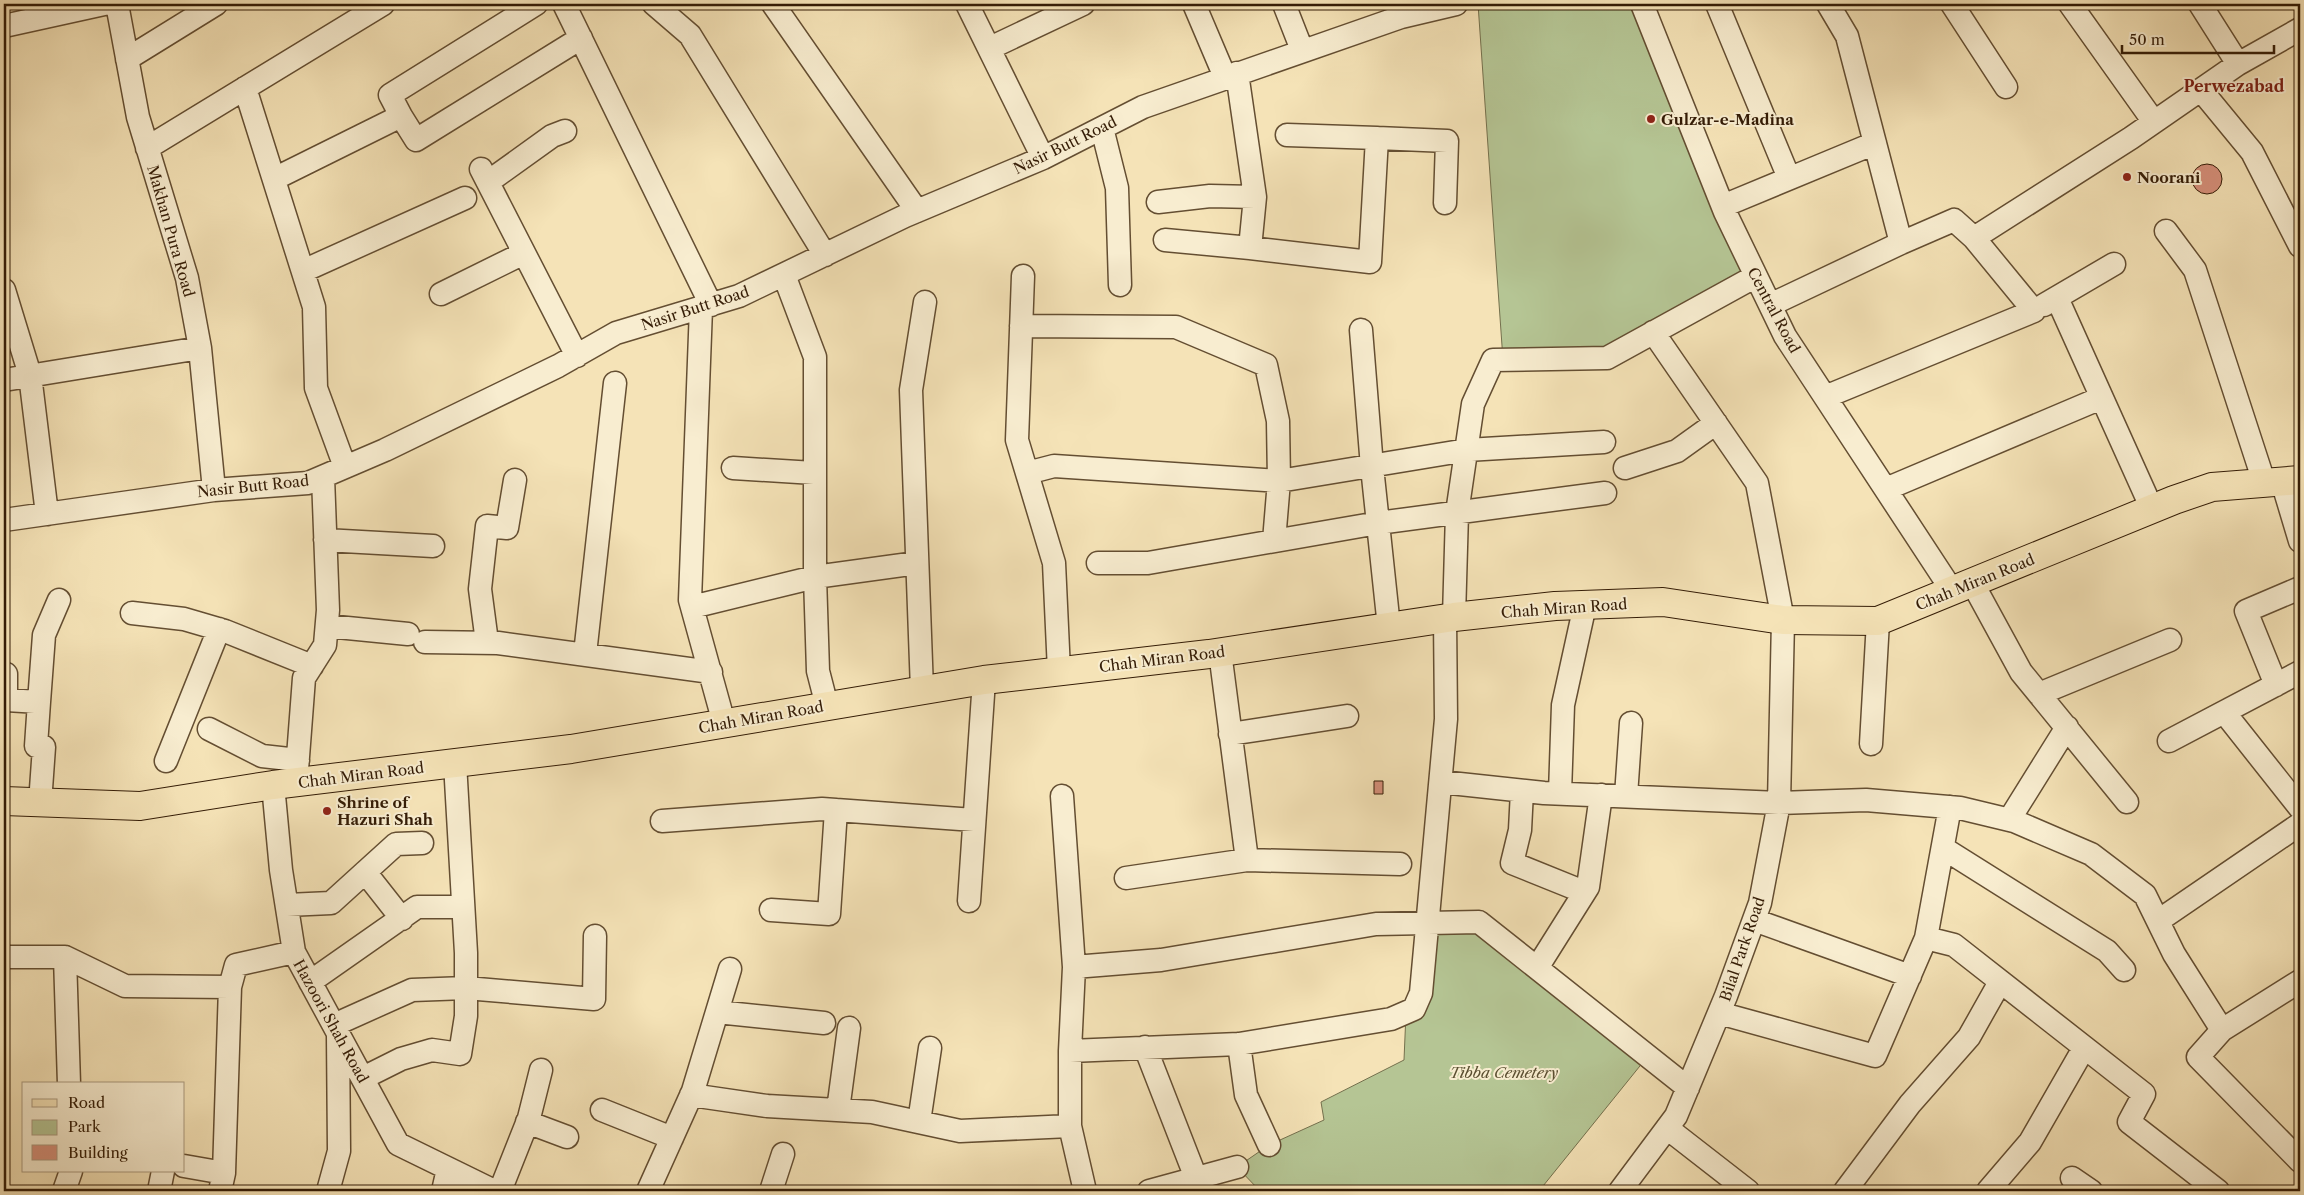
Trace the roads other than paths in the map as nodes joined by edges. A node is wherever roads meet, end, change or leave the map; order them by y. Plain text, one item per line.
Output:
1 (104, 4) edge
2 (117, 4) edge
3 (216, 4) edge
4 (383, 4) edge
5 (536, 4) edge
6 (564, 4) edge
7 (654, 4) edge
8 (773, 4) edge
9 (967, 4) edge
10 (1083, 4) edge
11 (1194, 4) edge
12 (1284, 4) edge
13 (1642, 4) edge
14 (1717, 4) edge
15 (1828, 4) edge
16 (1952, 4) edge
17 (2070, 4) edge
18 (2200, 4) edge
19 (1447, 5) edge
20 (1400, 10) edge
21 (5, 20) edge
22 (2300, 29) edge
23 (581, 38) junction
24 (990, 48) junction
25 (1302, 50) junction
26 (127, 59) junction
27 (2238, 64) junction
28 (1231, 75) junction
29 (2006, 87) dead end
30 (246, 88) junction
31 (2201, 90) junction
32 (401, 116) junction
33 (2154, 122) junction
34 (1102, 128) junction
35 (565, 131) dead end
36 (1287, 135) dead end
37 (1377, 138) junction
38 (1875, 143) junction
39 (147, 148) junction
40 (1043, 158) junction
41 (1789, 178) junction
42 (274, 179) junction
43 (1254, 196) junction
44 (466, 198) dead end
45 (1158, 202) dead end
46 (1444, 203) dead end
47 (1723, 206) junction
48 (916, 211) junction
49 (2166, 231) dead end
50 (1974, 238) junction
51 (1164, 240) dead end
52 (1901, 243) junction
53 (2300, 246) edge
54 (1250, 248) junction
55 (524, 253) junction
56 (825, 255) junction
57 (2114, 264) dead end
58 (302, 271) junction
59 (784, 275) junction
60 (1023, 276) dead end
61 (1756, 276) junction
62 (1120, 285) dead end
63 (4, 290) edge
64 (441, 294) dead end
65 (2056, 298) junction
66 (925, 302) dead end
67 (1770, 305) junction
68 (706, 306) junction
69 (2034, 311) junction
70 (1021, 326) junction
71 (1361, 330) dead end
72 (1653, 332) junction
73 (200, 348) junction
74 (576, 356) junction
75 (30, 376) junction
76 (4, 380) edge
77 (615, 383) dead end
78 (1825, 397) junction
79 (2101, 398) junction
80 (1716, 423) junction
81 (1604, 442) dead end
82 (1467, 450) junction
83 (345, 467) junction
84 (1372, 467) junction
85 (733, 468) dead end
86 (1624, 468) dead end
87 (814, 473) junction
88 (1027, 474) junction
89 (323, 477) junction
90 (515, 480) dead end
91 (1279, 481) junction
92 (2282, 481) edge
93 (1886, 489) junction
94 (214, 490) junction
95 (1605, 493) dead end
96 (2152, 509) junction
97 (1457, 513) junction
98 (47, 514) junction
99 (4, 520) edge
100 (1378, 523) junction
101 (325, 540) junction
102 (1274, 540) junction
103 (2300, 541) edge
104 (433, 546) dead end
105 (917, 563) junction
106 (1098, 563) dead end
107 (815, 577) junction
108 (1963, 588) junction
109 (2300, 588) edge
110 (59, 600) dead end
111 (1585, 605) junction
112 (692, 606) junction
113 (132, 613) dead end
114 (1450, 618) junction
115 (1783, 620) junction
116 (1878, 621) junction
117 (327, 626) junction
118 (1389, 627) junction
119 (219, 629) junction
120 (2170, 640) dead end
121 (486, 642) junction
122 (1220, 652) junction
123 (585, 654) junction
124 (312, 666) junction
125 (1059, 671) junction
126 (711, 672) junction
127 (2300, 672) edge
128 (6, 674) dead end
129 (984, 680) junction
130 (2276, 685) junction
131 (922, 690) junction
132 (2039, 694) junction
133 (39, 702) junction
134 (827, 706) junction
135 (2224, 712) junction
136 (1347, 716) dead end
137 (1631, 723) dead end
138 (724, 724) junction
139 (2067, 727) junction
140 (209, 729) dead end
141 (1230, 734) junction
142 (2169, 741) dead end
143 (1871, 744) dead end
144 (166, 761) dead end
145 (455, 763) junction
146 (289, 776) junction
147 (1441, 782) junction
148 (1522, 790) junction
149 (1560, 793) junction
150 (1601, 795) junction
151 (1062, 796) dead end
152 (1626, 796) junction
153 (4, 801) edge
154 (2128, 802) dead end
155 (40, 803) junction
156 (1779, 803) junction
157 (1950, 807) junction
158 (2300, 808) edge
159 (836, 810) junction
160 (974, 820) junction
161 (2009, 820) junction
162 (662, 821) dead end
163 (2300, 824) edge
164 (422, 843) dead end
165 (1943, 848) junction
166 (1247, 860) junction
167 (1400, 864) dead end
168 (365, 872) junction
169 (1126, 878) dead end
170 (1584, 892) junction
171 (969, 901) dead end
172 (287, 905) junction
173 (464, 907) junction
174 (771, 910) dead end
175 (402, 919) junction
176 (1754, 920) junction
177 (2158, 921) junction
178 (1428, 922) junction
179 (595, 936) dead end
180 (1926, 938) junction
181 (294, 952) junction
182 (4, 957) edge
183 (65, 957) junction
184 (1074, 967) junction
185 (1537, 968) junction
186 (730, 969) dead end
187 (2124, 970) dead end
188 (1910, 976) junction
189 (310, 982) junction
190 (2000, 982) junction
191 (2299, 984) edge
192 (230, 987) junction
193 (466, 988) junction
194 (717, 1012) junction
195 (1719, 1013) junction
196 (824, 1023) dead end
197 (336, 1028) junction
198 (849, 1028) dead end
199 (2222, 1030) junction
200 (1239, 1044) junction
201 (1145, 1047) junction
202 (930, 1048) dead end
203 (2084, 1048) junction
204 (1070, 1051) junction
205 (541, 1070) dead end
206 (363, 1078) junction
207 (70, 1082) edge
208 (1688, 1088) junction
209 (691, 1095) junction
210 (602, 1110) dead end
211 (838, 1110) junction
212 (528, 1122) junction
213 (919, 1122) junction
214 (1070, 1126) junction
215 (1667, 1128) junction
216 (567, 1137) dead end
217 (672, 1138) junction
218 (1269, 1145) dead end
219 (783, 1154) dead end
220 (2300, 1161) edge
221 (185, 1166) edge
222 (1237, 1167) dead end
223 (448, 1169) junction
224 (72, 1172) edge
225 (163, 1172) edge
226 (1196, 1178) junction
227 (2072, 1178) dead end
228 (222, 1182) edge
229 (64, 1191) edge
230 (159, 1191) edge
231 (328, 1191) edge
232 (442, 1191) edge
233 (494, 1191) edge
234 (500, 1191) edge
235 (648, 1191) edge
236 (771, 1191) edge
237 (1085, 1191) edge
238 (1149, 1191) edge
239 (1620, 1191) edge
240 (1748, 1191) edge
241 (1845, 1191) edge
242 (1988, 1191) edge
243 (2091, 1191) edge
244 (2218, 1191) edge

1 - 21 street
2 - 26 street, Makhan Pura Road
3 - 26 street
4 - 30 street
5 - 32 street
6 - 23 street
7 - 56 street
8 - 48 street
9 - 24 street
10 - 24 street
11 - 28 street
12 - 25 street
13 - 47 street, Central Road
14 - 41 street
15 - 38 street
16 - 29 street
17 - 33 street
18 - 27 street
19 - 20 street, Nasir Butt Road
20 - 25 street, Nasir Butt Road
22 - 27 street
23 - 32 street
23 - 68 street
24 - 40 street
25 - 28 street, Nasir Butt Road
26 - 39 street, Makhan Pura Road
27 - 31 street
28 - 34 street, Nasir Butt Road
28 - 43 street
30 - 39 street
30 - 42 street
31 - 33 street
31 - 53 street
32 - 42 street
33 - 50 street
34 - 40 street, Nasir Butt Road
34 - 62 street
35 - 55 street
36 - 37 street
37 - 46 street
37 - 54 street
38 - 41 street
38 - 52 street
39 - 73 street, Makhan Pura Road
40 - 48 street, Nasir Butt Road
41 - 47 street
42 - 58 street
43 - 45 street
43 - 54 street
44 - 58 street
47 - 61 street, Central Road
48 - 56 street, Nasir Butt Road
49 - 92 street
50 - 52 street
50 - 69 street
51 - 54 street
52 - 67 street
55 - 64 street
55 - 74 street
56 - 59 street, Nasir Butt Road
57 - 65 street
58 - 83 street
59 - 68 street, Nasir Butt Road
59 - 87 street
60 - 70 street
61 - 67 street, Central Road
61 - 72 street
63 - 75 street
65 - 69 street
65 - 79 street
66 - 105 street
67 - 78 street, Central Road
68 - 74 street, Nasir Butt Road
68 - 112 street
69 - 78 street
70 - 88 street
70 - 91 street
71 - 84 street
72 - 80 street, Bilal Park Road
72 - 82 street
73 - 75 street
73 - 94 street, Makhan Pura Road
74 - 83 street, Nasir Butt Road
75 - 76 street
75 - 98 street
77 - 123 street
78 - 93 street, Central Road
79 - 93 street
79 - 96 street
80 - 86 street
80 - 115 street, Bilal Park Road
81 - 82 street
82 - 84 street
82 - 97 street
83 - 89 street, Nasir Butt Road
84 - 91 street
84 - 100 street
85 - 87 street
87 - 107 street
88 - 91 street
88 - 125 street
89 - 94 street, Nasir Butt Road
89 - 101 street, Hazoori Shah Road
90 - 121 street
91 - 102 street
92 - 96 main road, Chah Miran Road
92 - 103 street
93 - 108 street, Central Road
94 - 98 street, Nasir Butt Road
95 - 97 street
96 - 108 main road, Chah Miran Road
97 - 100 street
97 - 114 street
98 - 99 street, Nasir Butt Road
100 - 102 street
100 - 118 street
101 - 104 street
101 - 117 street, Hazoori Shah Road
102 - 106 street
105 - 107 street
105 - 131 street
107 - 112 street
107 - 134 street
108 - 116 main road, Chah Miran Road
108 - 132 street, Central Road
109 - 130 street
110 - 133 street
111 - 114 main road, Chah Miran Road
111 - 115 main road, Chah Miran Road
111 - 149 street
112 - 126 street
113 - 119 street
114 - 118 main road, Chah Miran Road
114 - 147 street
115 - 116 main road, Chah Miran Road
115 - 156 street, Bilal Park Road
116 - 143 street
117 - 121 street
117 - 124 street, Hazoori Shah Road
118 - 122 main road, Chah Miran Road
119 - 124 street
119 - 144 street
120 - 132 street
121 - 123 street
122 - 125 main road, Chah Miran Road
122 - 141 street
123 - 126 street
124 - 146 street, Hazoori Shah Road
125 - 129 main road, Chah Miran Road
126 - 138 street
127 - 130 street
128 - 133 street
129 - 131 main road, Chah Miran Road
129 - 160 street
130 - 135 street
131 - 134 main road, Chah Miran Road
132 - 139 street, Central Road
133 - 155 street
134 - 138 main road, Chah Miran Road
135 - 142 street
135 - 158 street
136 - 141 street
137 - 152 street
138 - 145 main road, Chah Miran Road
139 - 154 street, Central Road
139 - 161 street
140 - 146 street
141 - 166 street
145 - 146 main road, Chah Miran Road
145 - 173 street
146 - 155 main road, Chah Miran Road
146 - 172 street, Hazoori Shah Road
147 - 148 street
147 - 178 street
148 - 149 street
148 - 170 street
149 - 150 street
150 - 152 street
150 - 170 street
151 - 184 street
152 - 156 street
153 - 155 main road, Chah Miran Road
156 - 157 street
156 - 176 street, Bilal Park Road
157 - 161 street
157 - 165 street
159 - 160 street
159 - 162 street
159 - 174 street
160 - 171 street
161 - 177 street
163 - 177 street
164 - 168 street
165 - 180 street
165 - 187 street
166 - 167 street
166 - 169 street
168 - 172 street
168 - 175 street
170 - 185 street
172 - 181 street, Hazoori Shah Road
173 - 175 street
173 - 193 street
175 - 189 street
176 - 188 street
176 - 195 street, Bilal Park Road
177 - 199 street
178 - 184 street
178 - 185 street
178 - 200 street
179 - 193 street
180 - 188 street
180 - 190 street
181 - 189 street, Hazoori Shah Road
181 - 192 street
182 - 183 street
183 - 192 street
183 - 207 street
184 - 204 street
185 - 208 street
186 - 194 street
188 - 195 street
189 - 197 street, Hazoori Shah Road
190 - 203 street
190 - 241 street
191 - 199 street
192 - 228 street
193 - 197 street
193 - 206 street
194 - 196 street
194 - 209 street
195 - 208 street, Bilal Park Road
197 - 206 street, Hazoori Shah Road
197 - 231 street
198 - 211 street
199 - 220 street
200 - 201 street
200 - 218 street
201 - 204 street
201 - 226 street
202 - 213 street
203 - 242 street
203 - 244 street
204 - 214 street
205 - 212 street
206 - 223 street, Hazoori Shah Road
208 - 215 street, Bilal Park Road
209 - 211 street
209 - 217 street
210 - 217 street
211 - 213 street
212 - 216 street
212 - 234 street
213 - 214 street
214 - 237 street
215 - 239 street, Bilal Park Road
215 - 240 street
217 - 235 street
219 - 236 street
221 - 228 street
222 - 226 street
223 - 232 street
223 - 233 street, Hazoori Shah Road
224 - 229 street
225 - 230 street
226 - 238 street
227 - 243 street

